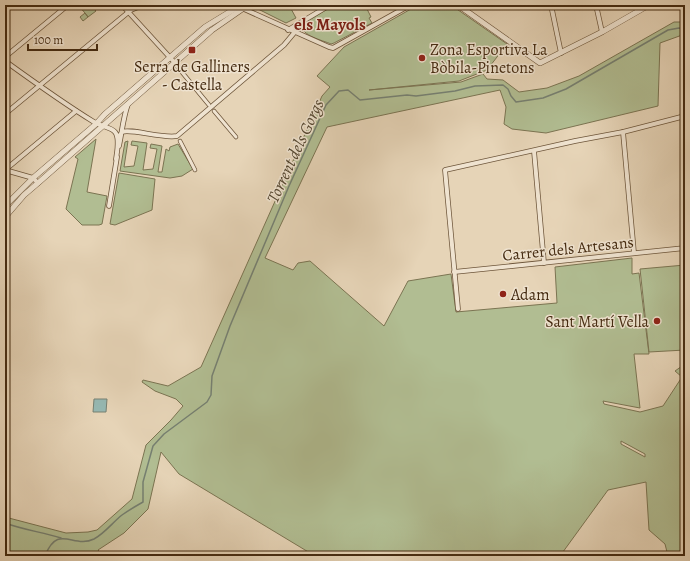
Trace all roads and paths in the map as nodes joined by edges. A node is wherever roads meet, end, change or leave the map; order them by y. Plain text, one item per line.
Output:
1 (68, 5) edge
2 (122, 5) edge
3 (143, 5) edge
4 (248, 5) edge
5 (330, 5) edge
6 (410, 5) edge
7 (458, 5) edge
8 (551, 5) edge
9 (596, 5) edge
10 (649, 5) edge
11 (243, 6) edge
12 (128, 12) junction
13 (222, 16) junction
14 (226, 22) junction
15 (288, 30) junction
16 (602, 32) junction
17 (294, 33) junction
18 (561, 53) junction
19 (5, 57) edge
20 (169, 58) junction
21 (5, 61) edge
22 (175, 64) junction
23 (39, 85) junction
24 (128, 104) junction
25 (209, 104) dead end
26 (76, 111) junction
27 (214, 111) dead end
28 (5, 114) edge
29 (685, 116) edge
30 (123, 123) junction
31 (96, 124) junction
32 (103, 127) junction
33 (111, 129) junction
34 (122, 132) junction
35 (131, 132) junction
36 (623, 132) junction
37 (118, 137) junction
38 (236, 137) dead end
39 (180, 141) dead end
40 (534, 151) junction
41 (116, 159) junction
42 (5, 170) edge
43 (195, 170) dead end
44 (33, 178) junction
45 (38, 183) junction
46 (5, 206) edge
47 (109, 206) dead end
48 (5, 216) edge
49 (685, 248) edge
50 (634, 253) junction
51 (544, 263) junction
52 (454, 272) junction
53 (458, 309) dead end

1 - 19 street
2 - 12 street
3 - 12 street
4 - 11 street
5 - 15 street
6 - 17 street
7 - 18 street
8 - 18 street
9 - 16 street
10 - 16 street
11 - 13 street
11 - 14 street
11 - 15 street
12 - 20 street
12 - 23 street
13 - 14 street
13 - 20 street
14 - 22 street
15 - 17 street
16 - 18 street
17 - 35 street
20 - 22 street
20 - 31 street
21 - 23 street
22 - 24 street
22 - 25 street
23 - 26 street
23 - 28 street
24 - 30 street
24 - 32 street
26 - 31 street
26 - 42 street
27 - 38 street
29 - 36 street
30 - 33 street
30 - 34 street
30 - 35 street
31 - 32 street
31 - 44 street
32 - 33 street
32 - 45 street
33 - 37 street
34 - 35 street
34 - 37 street
34 - 41 street
36 - 40 street
36 - 50 street
37 - 41 street
39 - 43 street
40 - 51 street
40 - 52 street
41 - 47 street
42 - 44 street
44 - 45 street
44 - 46 street
45 - 48 street
49 - 50 street, Carrer dels Artesans
50 - 51 street, Carrer dels Artesans
51 - 52 street, Carrer dels Artesans
52 - 53 street

